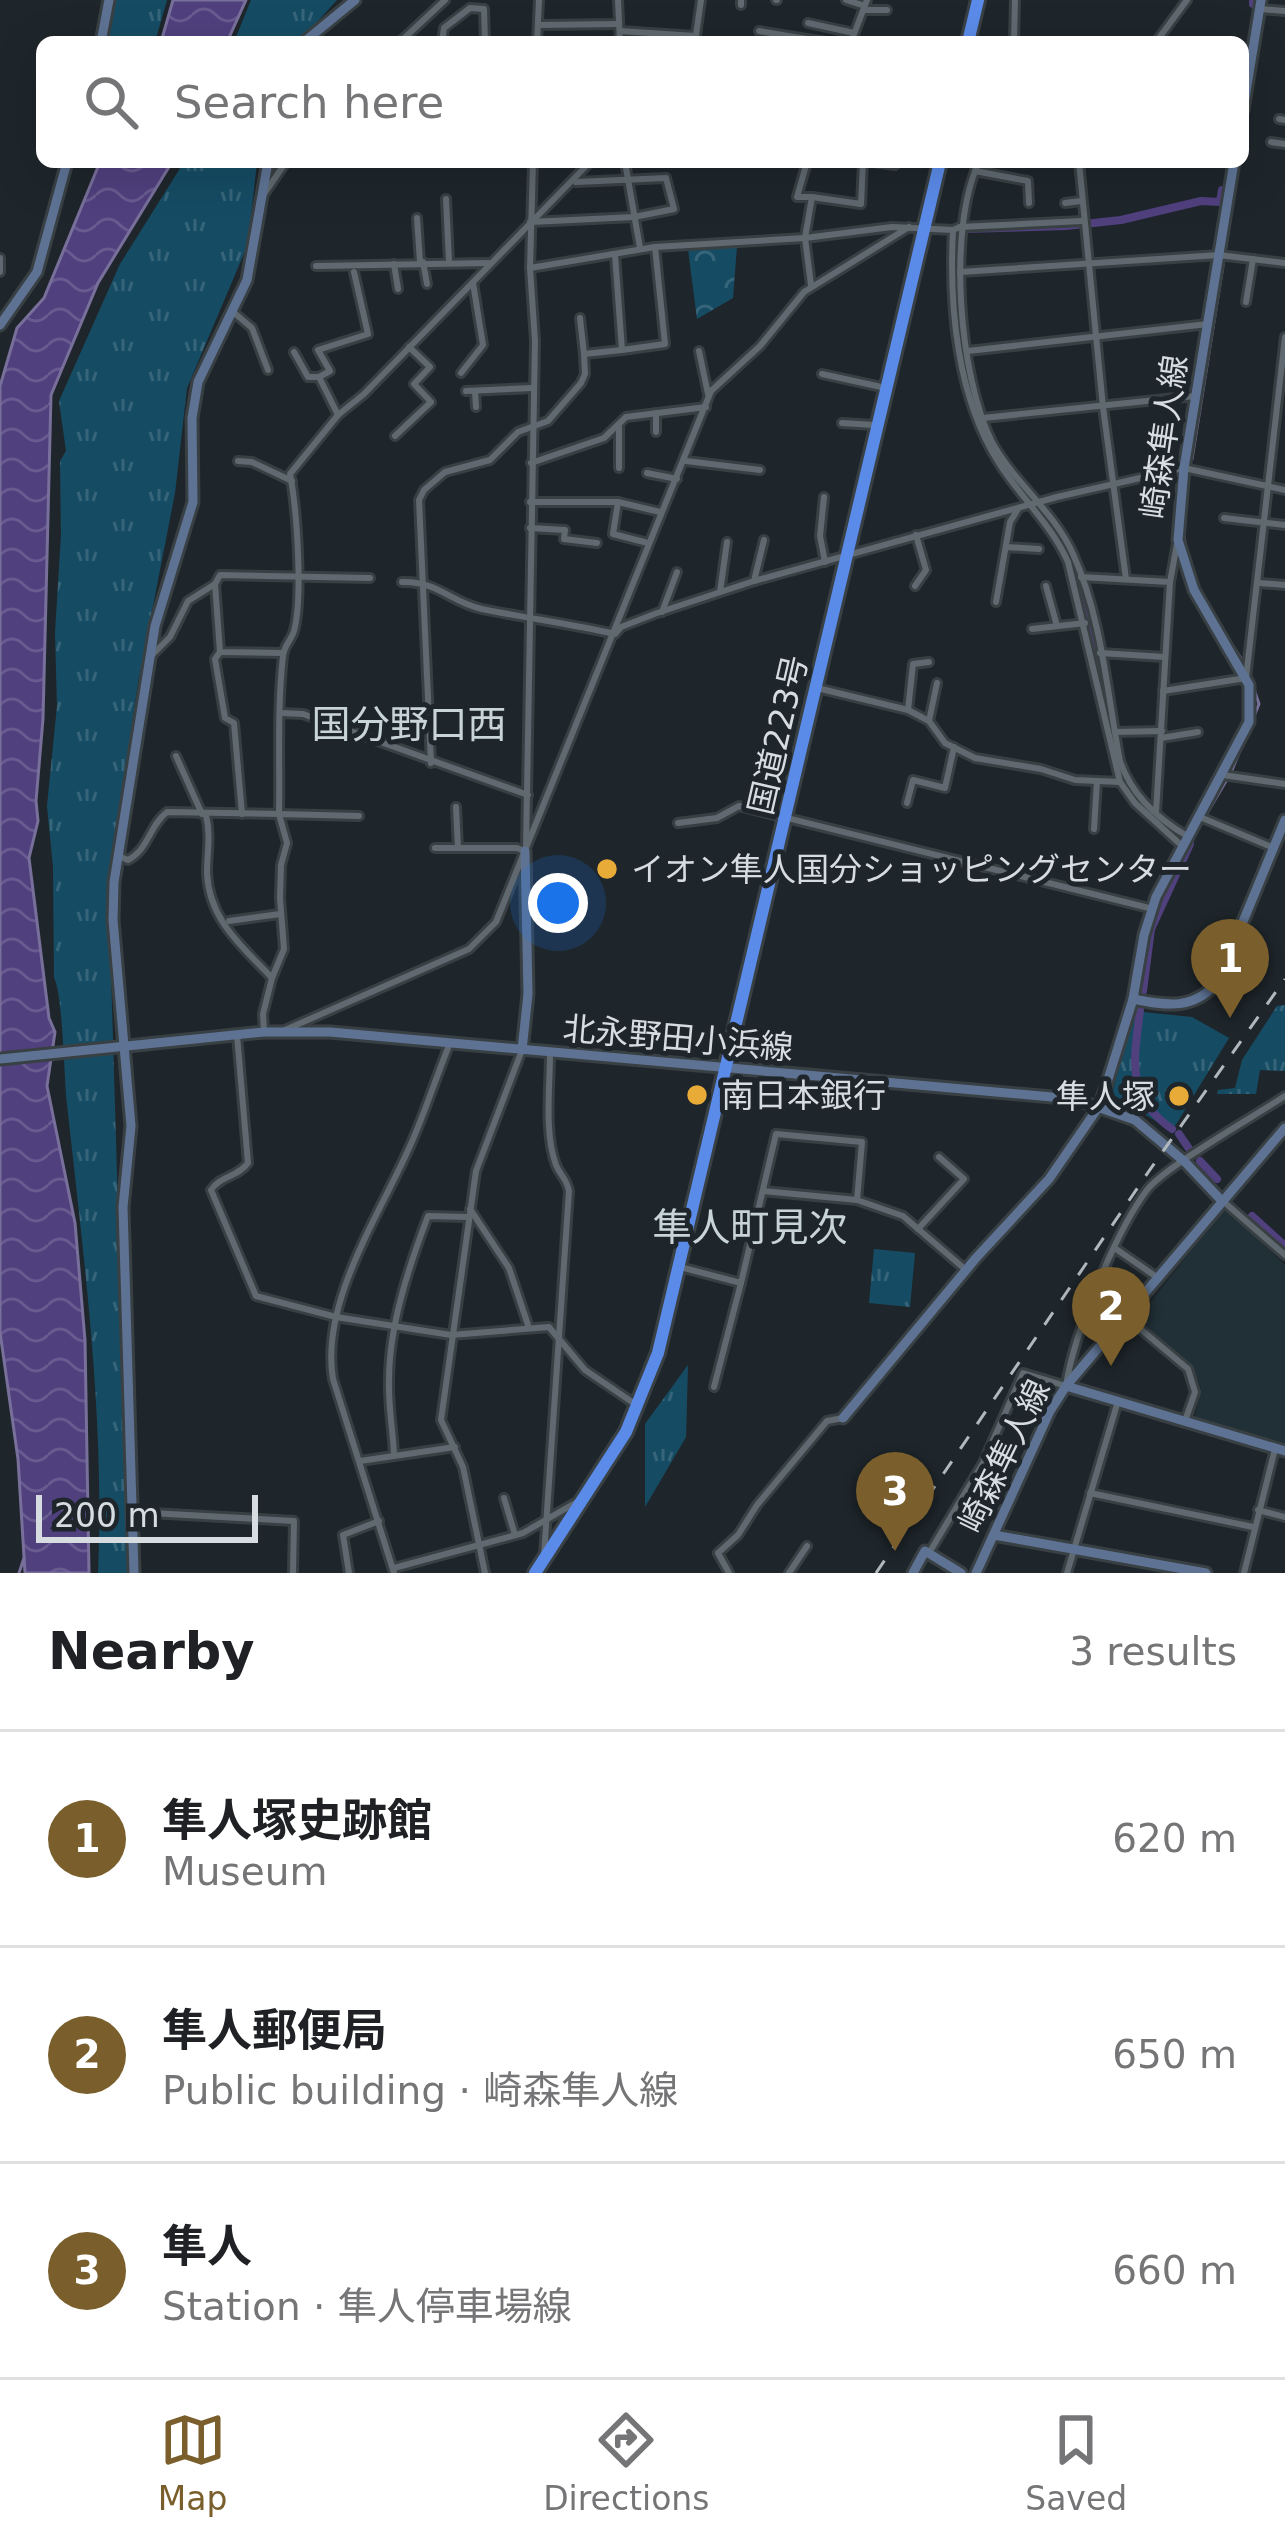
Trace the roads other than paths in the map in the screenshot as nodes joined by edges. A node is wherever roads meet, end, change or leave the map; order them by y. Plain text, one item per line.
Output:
1 (109, 0) edge
2 (355, 0) edge
3 (446, 0) edge
4 (539, 0) edge
5 (618, 0) edge
6 (701, 0) edge
7 (846, 0) edge
8 (978, 0) edge
9 (1015, 0) edge
10 (1187, 0) edge
11 (1260, 4) edge
12 (865, 5) edge
13 (887, 10) dead end
14 (1285, 11) edge
15 (808, 23) dead end
16 (538, 25) junction
17 (620, 28) junction
18 (759, 32) dead end
19 (101, 36) edge
20 (311, 36) edge
21 (407, 36) edge
22 (443, 36) edge
23 (485, 36) edge
24 (537, 36) edge
25 (620, 36) edge
26 (649, 36) edge
27 (695, 36) edge
28 (775, 36) edge
29 (846, 36) edge
30 (853, 36) edge
31 (969, 36) edge
32 (1014, 36) edge
33 (1160, 36) edge
34 (1249, 73) edge
35 (1271, 142) dead end
36 (1285, 144) edge
37 (65, 168) edge
38 (267, 168) edge
39 (282, 168) edge
40 (533, 168) edge
41 (585, 168) edge
42 (626, 168) edge
43 (805, 168) edge
44 (863, 168) edge
45 (939, 168) edge
46 (976, 168) edge
47 (1079, 168) edge
48 (1233, 168) edge
49 (975, 171) junction
50 (627, 177) junction
51 (572, 182) junction
52 (263, 195) junction
53 (812, 197) junction
54 (446, 200) dead end
55 (1081, 201) junction
56 (1028, 203) dead end
57 (1065, 203) dead end
58 (417, 218) dead end
59 (634, 218) junction
60 (1083, 220) junction
61 (530, 222) junction
62 (909, 227) junction
63 (957, 228) junction
64 (925, 229) junction
65 (805, 238) junction
66 (655, 247) junction
67 (640, 248) junction
68 (615, 254) junction
69 (1219, 255) junction
70 (0, 258) edge
71 (1253, 259) junction
72 (449, 261) junction
73 (421, 262) junction
74 (489, 263) junction
75 (1089, 263) junction
76 (1285, 263) edge
77 (394, 264) junction
78 (316, 266) dead end
79 (530, 268) junction
80 (0, 272) edge
81 (354, 272) dead end
82 (957, 272) junction
83 (473, 283) junction
84 (427, 284) dead end
85 (811, 287) junction
86 (398, 290) dead end
87 (1246, 302) dead end
88 (232, 311) junction
89 (580, 318) dead end
90 (1208, 324) junction
91 (0, 325) edge
92 (1097, 337) junction
93 (1285, 337) edge
94 (409, 347) junction
95 (1284, 349) edge
96 (622, 350) junction
97 (699, 351) dead end
98 (968, 351) junction
99 (294, 352) dead end
100 (584, 353) junction
101 (268, 370) dead end
102 (461, 373) dead end
103 (822, 374) dead end
104 (319, 377) junction
105 (533, 388) junction
106 (886, 388) junction
107 (1196, 396) junction
108 (709, 397) junction
109 (647, 402) dead end
110 (476, 407) dead end
111 (706, 407) junction
112 (1103, 407) junction
113 (653, 413) junction
114 (338, 415) junction
115 (1281, 417) edge
116 (983, 418) junction
117 (842, 424) dead end
118 (878, 426) junction
119 (532, 427) junction
120 (619, 427) junction
121 (656, 432) dead end
122 (395, 436) dead end
123 (238, 461) dead end
124 (685, 461) junction
125 (530, 463) junction
126 (620, 468) dead end
127 (1184, 468) junction
128 (760, 470) dead end
129 (647, 473) dead end
130 (677, 479) junction
131 (292, 481) junction
132 (1112, 484) junction
133 (1269, 488) junction
134 (1285, 490) edge
135 (824, 497) dead end
136 (530, 502) junction
137 (618, 502) junction
138 (1035, 504) junction
139 (1018, 508) junction
140 (660, 512) junction
141 (1224, 518) dead end
142 (1265, 523) junction
143 (1285, 525) edge
144 (530, 527) junction
145 (916, 535) junction
146 (764, 540) dead end
147 (1178, 540) junction
148 (727, 542) dead end
149 (597, 543) dead end
150 (648, 543) junction
151 (1006, 547) junction
152 (1039, 549) dead end
153 (847, 555) junction
154 (825, 562) junction
155 (677, 572) dead end
156 (296, 577) junction
157 (1082, 577) junction
158 (370, 578) dead end
159 (1126, 579) junction
160 (421, 581) junction
161 (754, 581) junction
162 (402, 582) dead end
163 (1169, 582) junction
164 (1258, 583) junction
165 (215, 584) junction
166 (1285, 585) edge
167 (915, 586) dead end
168 (1046, 586) dead end
169 (720, 592) junction
170 (996, 602) dead end
171 (662, 612) junction
172 (528, 615) junction
173 (1085, 623) junction
174 (1057, 626) junction
175 (1032, 629) dead end
176 (615, 634) junction
177 (220, 652) junction
178 (283, 653) junction
179 (1100, 653) junction
180 (1165, 657) junction
181 (150, 658) junction
182 (929, 662) dead end
183 (1246, 678) junction
184 (937, 683) dead end
185 (817, 688) junction
186 (1163, 691) junction
187 (908, 710) junction
188 (280, 712) junction
189 (929, 722) junction
190 (1115, 732) junction
191 (1198, 732) dead end
192 (1161, 734) junction
193 (954, 747) junction
194 (176, 756) dead end
195 (431, 763) junction
196 (1223, 775) junction
197 (1097, 781) junction
198 (1120, 782) junction
199 (1285, 784) edge
200 (945, 788) junction
201 (528, 795) junction
202 (907, 803) dead end
203 (944, 803) dead end
204 (456, 807) dead end
205 (1156, 813) junction
206 (204, 814) junction
207 (242, 814) junction
208 (279, 814) junction
209 (359, 816) dead end
210 (1198, 817) junction
211 (787, 819) junction
212 (1285, 820) edge
213 (678, 823) dead end
214 (1094, 829) dead end
215 (1184, 841) junction
216 (435, 848) dead end
217 (458, 848) junction
218 (1274, 848) junction
219 (525, 851) junction
220 (118, 856) junction
221 (1153, 909) junction
222 (280, 914) junction
223 (230, 921) dead end
224 (272, 978) junction
225 (1133, 998) junction
226 (286, 1030) junction
227 (264, 1032) junction
228 (237, 1034) junction
229 (450, 1042) junction
230 (122, 1047) junction
231 (523, 1050) junction
232 (550, 1053) junction
233 (0, 1059) edge
234 (726, 1070) junction
235 (1285, 1096) edge
236 (1100, 1106) junction
237 (1284, 1130) edge
238 (939, 1157) dead end
239 (1185, 1162) junction
240 (763, 1192) junction
241 (857, 1200) junction
242 (1221, 1200) junction
243 (468, 1206) junction
244 (467, 1217) junction
245 (918, 1229) junction
246 (1116, 1249) junction
247 (1285, 1255) edge
248 (680, 1267) junction
249 (966, 1270) junction
250 (1158, 1278) junction
251 (741, 1283) junction
252 (1125, 1316) junction
253 (336, 1317) junction
254 (395, 1327) junction
255 (529, 1328) junction
256 (451, 1335) junction
257 (558, 1338) junction
258 (1066, 1386) junction
259 (714, 1387) dead end
260 (1118, 1401) junction
261 (638, 1406) junction
262 (843, 1418) joint
263 (1185, 1421) junction
264 (455, 1447) junction
265 (1280, 1450) edge
266 (394, 1455) junction
267 (359, 1461) junction
268 (1090, 1493) junction
269 (586, 1497) junction
270 (504, 1498) dead end
271 (1258, 1510) junction
272 (133, 1513) junction
273 (1285, 1517) edge
274 (547, 1520) junction
275 (379, 1521) junction
276 (1253, 1527) junction
277 (515, 1535) junction
278 (994, 1535) junction
279 (480, 1543) junction
280 (807, 1546) dead end
281 (1073, 1551) junction
282 (929, 1553) junction
283 (1158, 1568) edge
284 (541, 1569) edge
285 (394, 1571) edge
286 (134, 1573) edge
287 (293, 1573) edge
288 (349, 1573) edge
289 (485, 1573) edge
290 (729, 1573) edge
291 (788, 1573) edge
292 (914, 1573) edge
293 (962, 1573) edge
294 (976, 1573) edge
295 (1067, 1573) edge
296 (1206, 1573) edge
297 (1244, 1573) edge

1 - 19 street
2 - 20 street
3 - 21 street
4 - 16 street
5 - 17 street
6 - 27 street
7 - 12 street
8 - 31 highway
9 - 32 street
10 - 33 street
11 - 14 street
11 - 34 street
12 - 13 street
12 - 30 street
15 - 29 street
16 - 17 street
16 - 24 street
17 - 25 street
17 - 26 street
18 - 28 street
22 - 23 street
35 - 36 street
37 - 91 street
38 - 52 street
39 - 52 street
40 - 61 street
41 - 51 street
42 - 50 street
43 - 53 street
44 - 53 street
45 - 64 highway, 国道223号
46 - 49 street
47 - 55 street
48 - 69 street, 崎森隼人線
49 - 56 street
49 - 63 street
50 - 51 street
50 - 59 street
50 - 59 street
51 - 61 street
52 - 88 street
53 - 65 street
54 - 72 street
55 - 57 street
55 - 60 street
58 - 73 street
59 - 61 street
59 - 67 street
60 - 63 street
60 - 75 street
61 - 74 street
61 - 79 street
62 - 64 street
62 - 65 street
62 - 85 street
63 - 64 street
63 - 82 street
64 - 106 highway, 国道223号
65 - 66 street
65 - 85 street
66 - 67 street
66 - 96 street
67 - 68 street
68 - 79 street
68 - 96 street
69 - 71 street
69 - 75 street
69 - 90 street, 崎森隼人線
70 - 80 street
71 - 76 street
71 - 87 street
72 - 73 street
72 - 74 street
73 - 77 street
73 - 84 street
74 - 83 street
75 - 82 street
75 - 92 street
77 - 78 street
77 - 86 street
79 - 105 street
81 - 104 street
82 - 98 street
82 - 138 street
83 - 94 street
83 - 102 street
85 - 108 street
88 - 101 street
88 - 181 street
89 - 100 street
90 - 92 street
90 - 107 street, 崎森隼人線
92 - 98 street
92 - 112 street
93 - 95 street
94 - 114 street
94 - 122 street
95 - 115 street
96 - 100 street
97 - 108 street
98 - 116 street
99 - 104 street
100 - 119 street
103 - 106 street
104 - 114 street
105 - 110 street
105 - 119 street
106 - 118 highway, 国道223号
107 - 112 street
107 - 127 street, 崎森隼人線
108 - 111 street
109 - 113 street
111 - 113 street
111 - 124 street
112 - 116 street
112 - 132 street
113 - 120 street
113 - 121 street
114 - 131 street
115 - 133 street
116 - 138 street
117 - 118 street
118 - 153 highway, 国道223号
119 - 125 street
119 - 160 street
120 - 125 street
120 - 126 street
123 - 131 street
124 - 128 street
124 - 130 street
125 - 136 street
127 - 132 street
127 - 133 street
127 - 147 street, 崎森隼人線
129 - 130 street
130 - 140 street
131 - 156 street
132 - 138 street
132 - 159 street
133 - 134 street
133 - 142 street
135 - 154 street
136 - 137 street
136 - 144 street
137 - 140 street
137 - 150 street
138 - 139 street
138 - 157 street
138 - 173 street
139 - 145 street
139 - 151 street
140 - 150 street
141 - 142 street
142 - 143 street
142 - 164 street
144 - 149 street
144 - 172 street
145 - 153 street
145 - 167 street
146 - 161 street
147 - 163 street
147 - 183 street, 崎森隼人線
148 - 169 street
150 - 176 street
151 - 152 street
151 - 170 street
153 - 154 street
153 - 185 highway, 国道223号
154 - 161 street
155 - 171 street
156 - 158 street
156 - 165 street
156 - 178 street
157 - 159 street
157 - 179 street
159 - 163 street
160 - 162 street
160 - 172 street
160 - 195 street
161 - 169 street
163 - 180 street
164 - 166 street
164 - 183 street
165 - 177 street
165 - 181 street
168 - 174 street
169 - 171 street
171 - 176 street
172 - 176 street
172 - 201 street
173 - 174 street
173 - 198 street
174 - 175 street
176 - 219 street
177 - 178 street
177 - 207 street
178 - 188 street
179 - 180 street
179 - 190 street
180 - 186 street
181 - 220 street
182 - 187 street
183 - 186 street
183 - 196 street
184 - 189 street
185 - 187 street
185 - 211 highway, 国道223号
186 - 192 street
187 - 189 street
188 - 195 street
188 - 208 street
189 - 193 street
190 - 192 street
190 - 205 street
191 - 192 street
192 - 205 street
193 - 197 street
193 - 200 street
194 - 206 street
195 - 201 street
196 - 199 street
196 - 210 street
197 - 198 street
197 - 214 street
198 - 215 street
200 - 202 street
200 - 203 street
201 - 219 street
204 - 217 street
205 - 215 street
206 - 207 street
206 - 220 street
206 - 224 street
207 - 208 street
208 - 209 street
208 - 222 street
210 - 215 street
210 - 218 street
211 - 213 street
211 - 221 street
211 - 234 highway, 国道223号
212 - 218 street
215 - 221 street
216 - 217 street
217 - 219 street
218 - 225 street
219 - 226 street
219 - 231 street
220 - 230 street
221 - 225 street
222 - 223 street
222 - 224 street
224 - 227 street
225 - 236 street
226 - 227 street, 北永野田小浜線
226 - 229 street, 北永野田小浜線
227 - 228 street, 北永野田小浜線
228 - 230 street, 北永野田小浜線
228 - 253 street
229 - 231 street, 北永野田小浜線
229 - 253 street
230 - 233 street, 北永野田小浜線
230 - 272 street
231 - 232 street, 北永野田小浜線
231 - 243 street
232 - 234 street, 北永野田小浜線
232 - 257 street
234 - 236 street, 北永野田小浜線
234 - 248 highway, 国道223号
235 - 239 street
236 - 239 street, 北永野田小浜線
236 - 249 street
237 - 242 street
238 - 245 street
239 - 242 street, 北永野田小浜線
239 - 246 street
240 - 241 street
240 - 241 street
240 - 251 street
241 - 245 street
242 - 247 street
242 - 250 street, 崎森隼人線
243 - 244 street
243 - 255 street
244 - 254 street
244 - 256 street
245 - 249 street
246 - 250 street
246 - 258 street
248 - 251 street
248 - 261 highway, 国道223号
249 - 262 street
250 - 252 street, 崎森隼人線
251 - 259 street
252 - 258 street, 崎森隼人線
252 - 263 street
253 - 254 street
253 - 267 street
254 - 256 street
254 - 266 street
255 - 256 street
255 - 257 street
256 - 264 street
257 - 261 street
257 - 274 street
258 - 260 street
258 - 278 street, 崎森隼人線
258 - 282 street
260 - 263 street
260 - 268 street
261 - 269 highway, 国道223号
262 - 290 street
263 - 265 street
264 - 266 street
264 - 279 street
265 - 271 street
266 - 267 street
267 - 275 street
268 - 276 street
268 - 281 street
269 - 274 street
269 - 284 highway, 国道223号
270 - 277 street
271 - 273 street
271 - 276 street
272 - 286 street
272 - 287 street
274 - 277 street
274 - 284 street
275 - 285 street
275 - 288 street
276 - 297 street
277 - 279 street
278 - 281 street
278 - 294 street, 崎森隼人線
279 - 285 street
279 - 289 street
280 - 291 street
281 - 283 street
281 - 295 street
282 - 292 street
282 - 293 street
283 - 296 street

